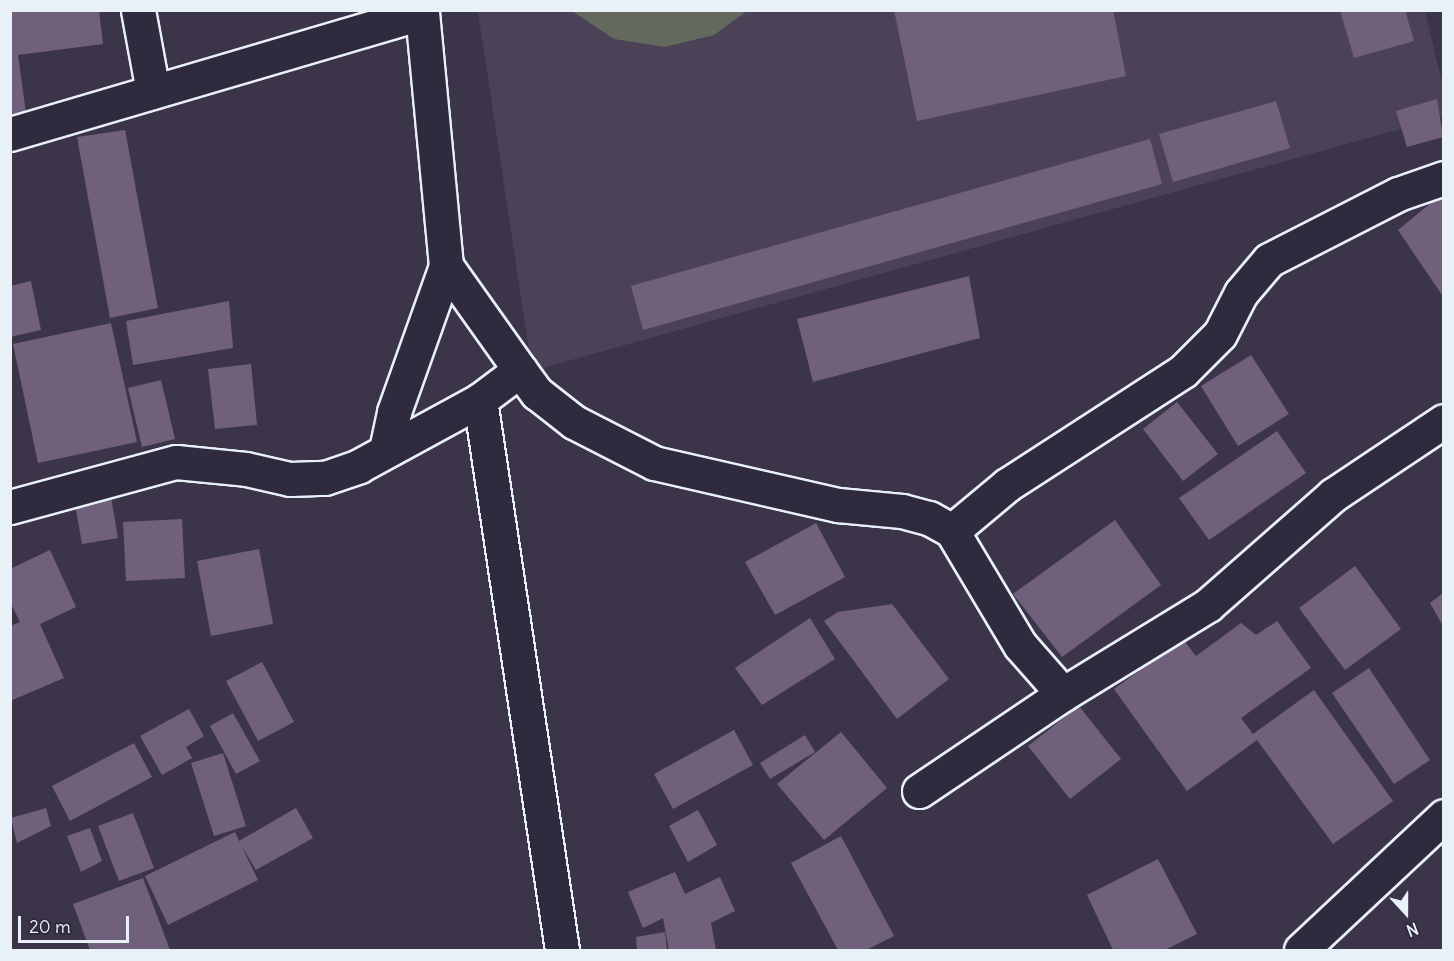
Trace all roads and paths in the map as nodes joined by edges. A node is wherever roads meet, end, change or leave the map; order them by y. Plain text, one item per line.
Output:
1 (138, 10) edge
2 (422, 12) edge
3 (153, 92) junction
4 (10, 134) edge
5 (1443, 178) edge
6 (446, 266) junction
7 (520, 370) junction
8 (480, 400) junction
9 (1443, 421) edge
10 (386, 450) junction
11 (10, 507) edge
12 (952, 531) junction
13 (1063, 694) junction
14 (919, 791) dead end
15 (1443, 816) edge
16 (562, 951) edge
17 (1301, 951) edge

1 - 3 street
2 - 3 street
2 - 6 street
3 - 4 street
5 - 12 street
6 - 7 street
6 - 10 street
7 - 8 street
7 - 12 street
8 - 10 street
8 - 16 street
9 - 13 street
10 - 11 street
12 - 13 street
13 - 14 street
15 - 17 street

